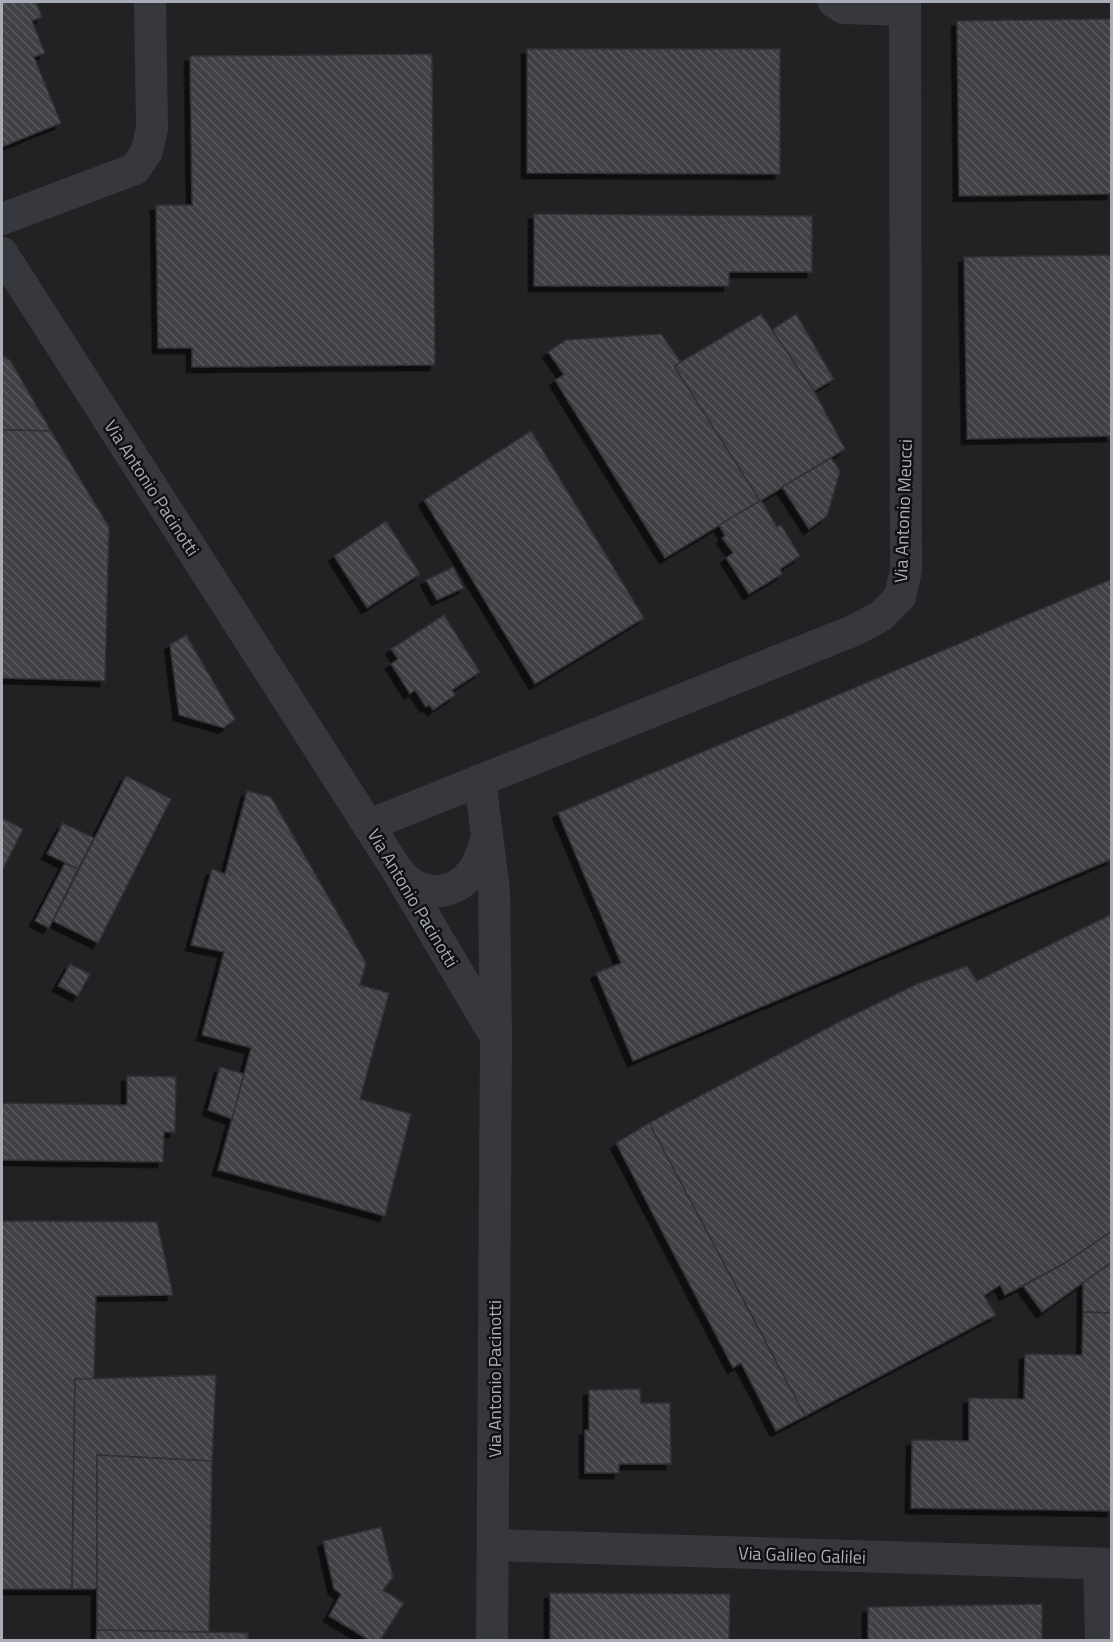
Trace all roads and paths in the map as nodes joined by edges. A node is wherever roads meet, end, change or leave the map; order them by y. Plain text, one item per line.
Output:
1 (150, 2) edge
2 (834, 2) edge
3 (905, 6) edge
4 (2, 219) edge
5 (2, 253) edge
6 (480, 780) junction
7 (369, 825) junction
8 (487, 837) junction
9 (397, 870) junction
10 (496, 1037) junction
11 (493, 1545) junction
12 (1105, 1564) edge
13 (492, 1641) edge
14 (1101, 1641) edge

1 - 4 street
2 - 3 street
3 - 6 street, Via Antonio Meucci
5 - 7 street, Via Antonio Pacinotti
6 - 7 street, Via Antonio Meucci
6 - 8 street
7 - 9 street, Via Antonio Pacinotti
8 - 9 street
8 - 10 street
9 - 10 street, Via Antonio Pacinotti
10 - 11 street, Via Antonio Pacinotti
11 - 12 street, Via Galileo Galilei
11 - 13 street, Via Antonio Pacinotti
12 - 14 street

